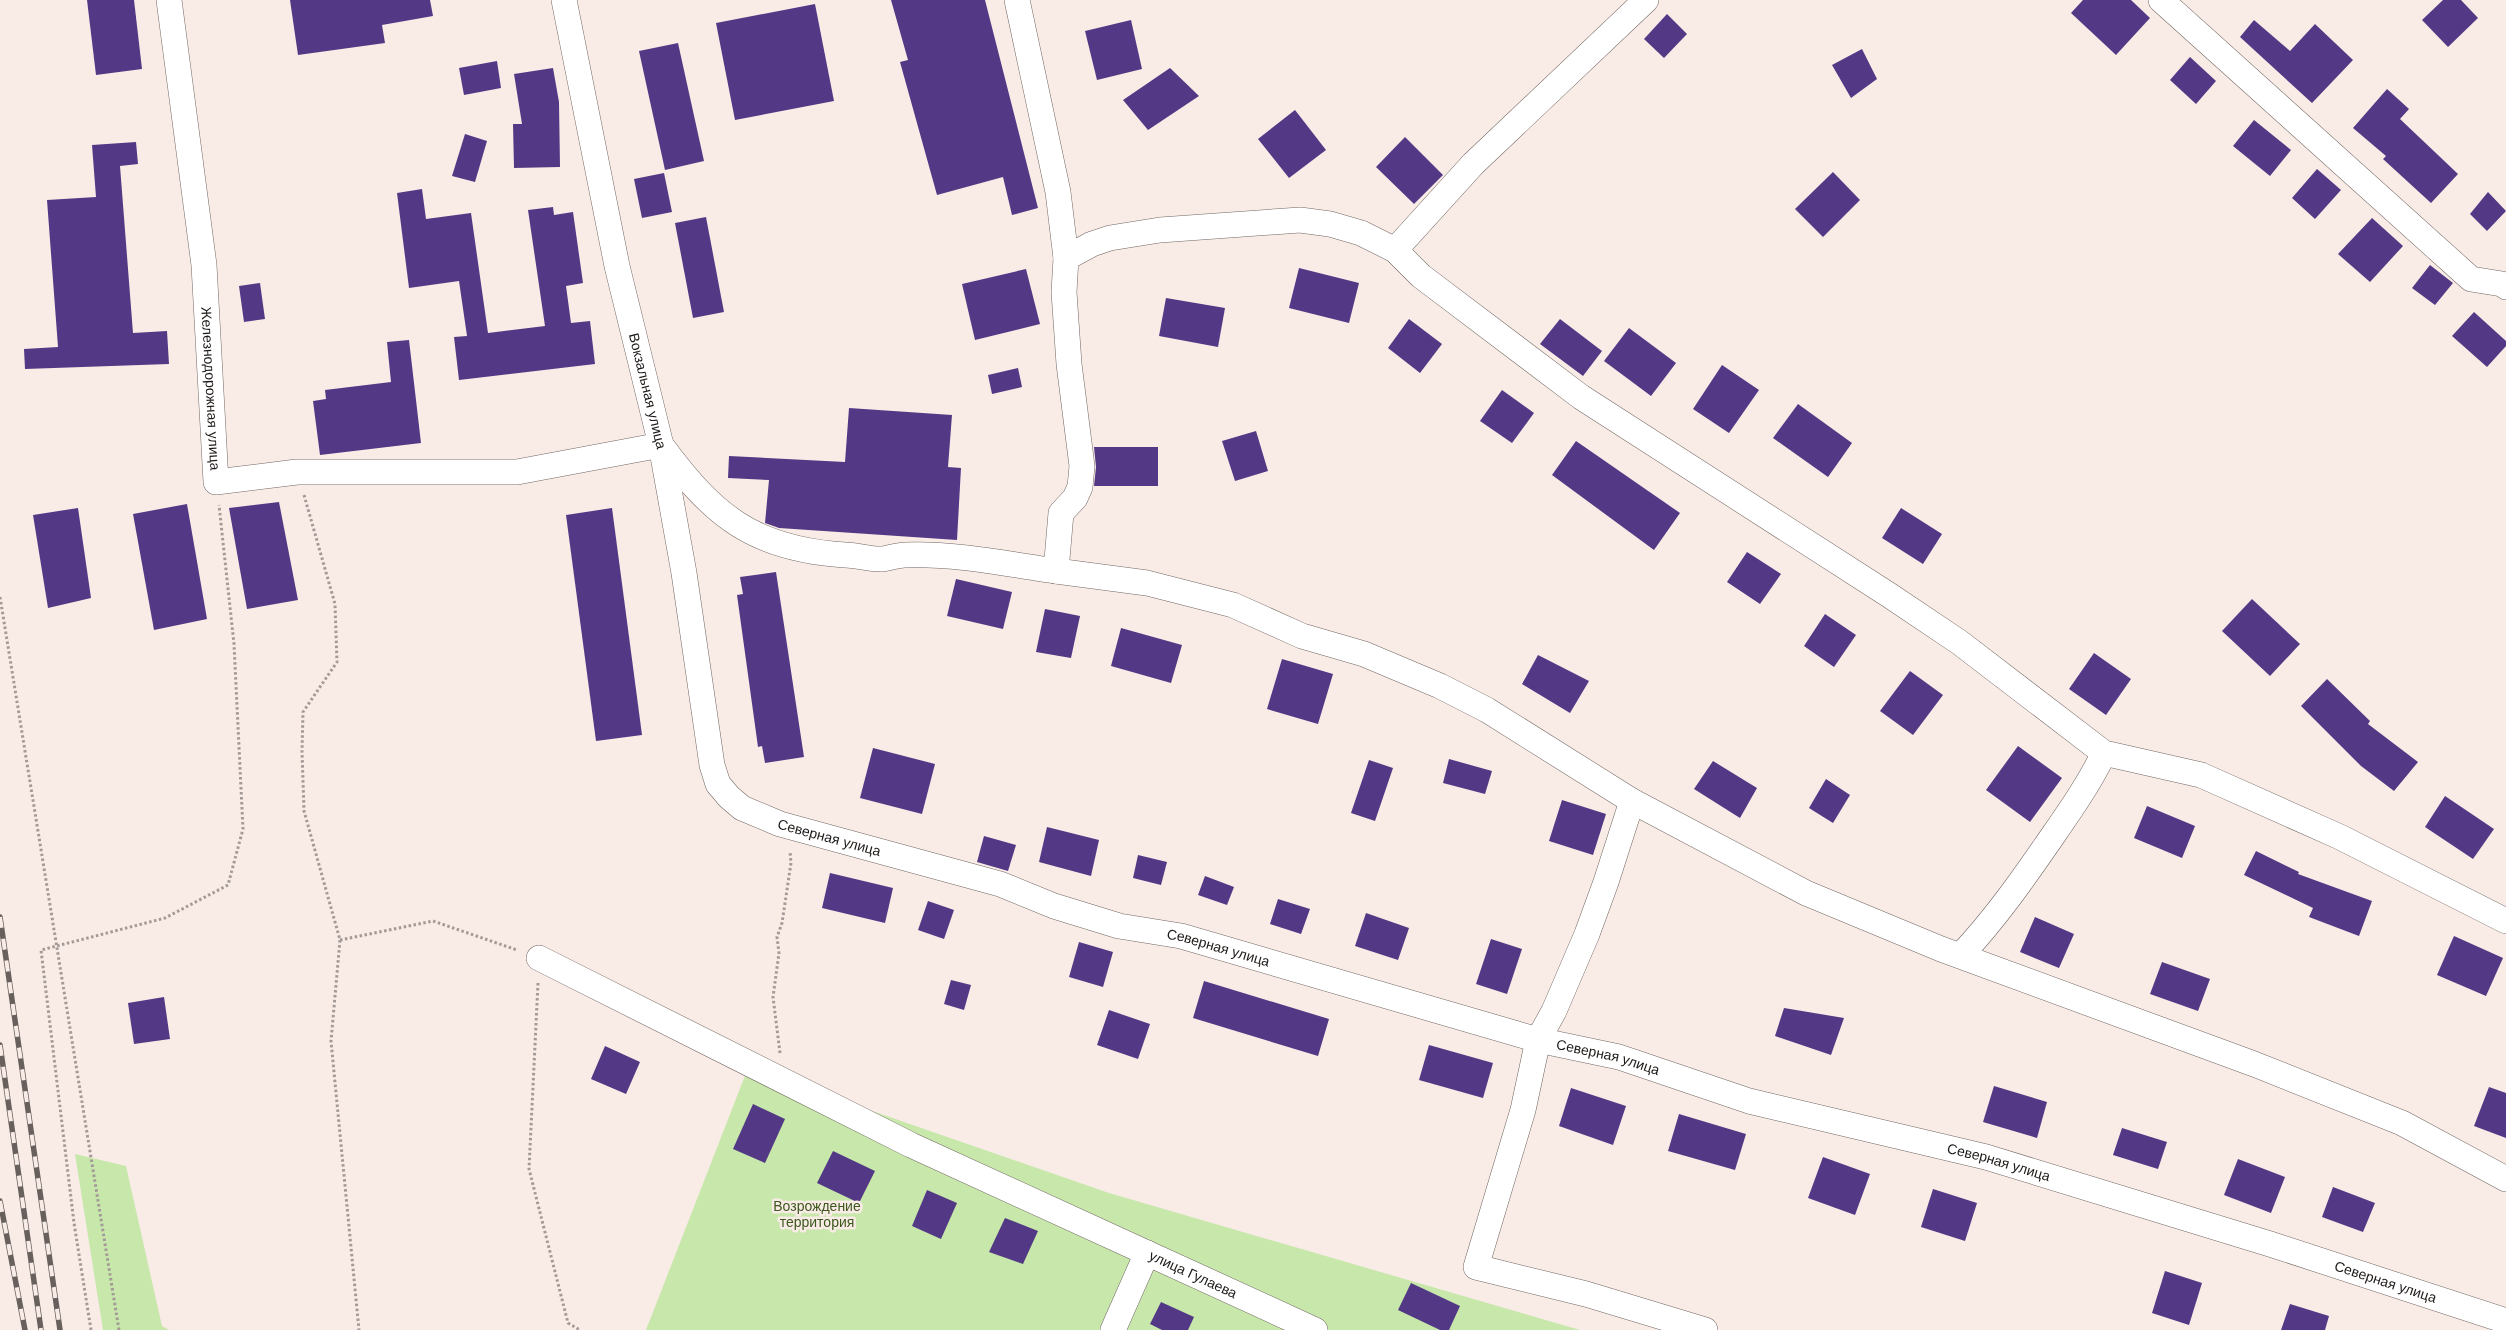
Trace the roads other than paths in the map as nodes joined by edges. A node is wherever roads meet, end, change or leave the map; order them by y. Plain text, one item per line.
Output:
1 (169, 0) edge
2 (564, 0) edge
3 (1017, 0) edge
4 (1646, 0) edge
5 (2161, 0) edge
6 (1395, 250) junction
7 (1066, 258) junction
8 (2506, 263) edge
9 (2497, 284) edge
10 (661, 445) junction
11 (1056, 571) junction
12 (2104, 753) junction
13 (718, 784) joint
14 (1632, 801) junction
15 (2506, 921) edge
16 (1961, 955) junction
17 (539, 958) road end
18 (1538, 1040) junction
19 (2506, 1179) edge
20 (1146, 1253) junction
21 (2506, 1321) edge
22 (1113, 1330) edge
23 (1315, 1330) edge
24 (1705, 1330) edge

1 - 10 street, Железнодорожная улица
2 - 10 street, Вокзальная улица
3 - 7 street
4 - 6 street
5 - 9 street
6 - 7 street
6 - 12 street
7 - 11 street
8 - 9 street
10 - 11 street
10 - 13 street, Вокзальная улица
11 - 14 street
12 - 15 street
12 - 16 street
13 - 18 street, Северная улица
14 - 16 street
14 - 18 street
16 - 19 street
17 - 20 street
18 - 21 street, Северная улица
18 - 24 street
20 - 22 street, улица Гулаева
20 - 23 street, улица Гулаева

